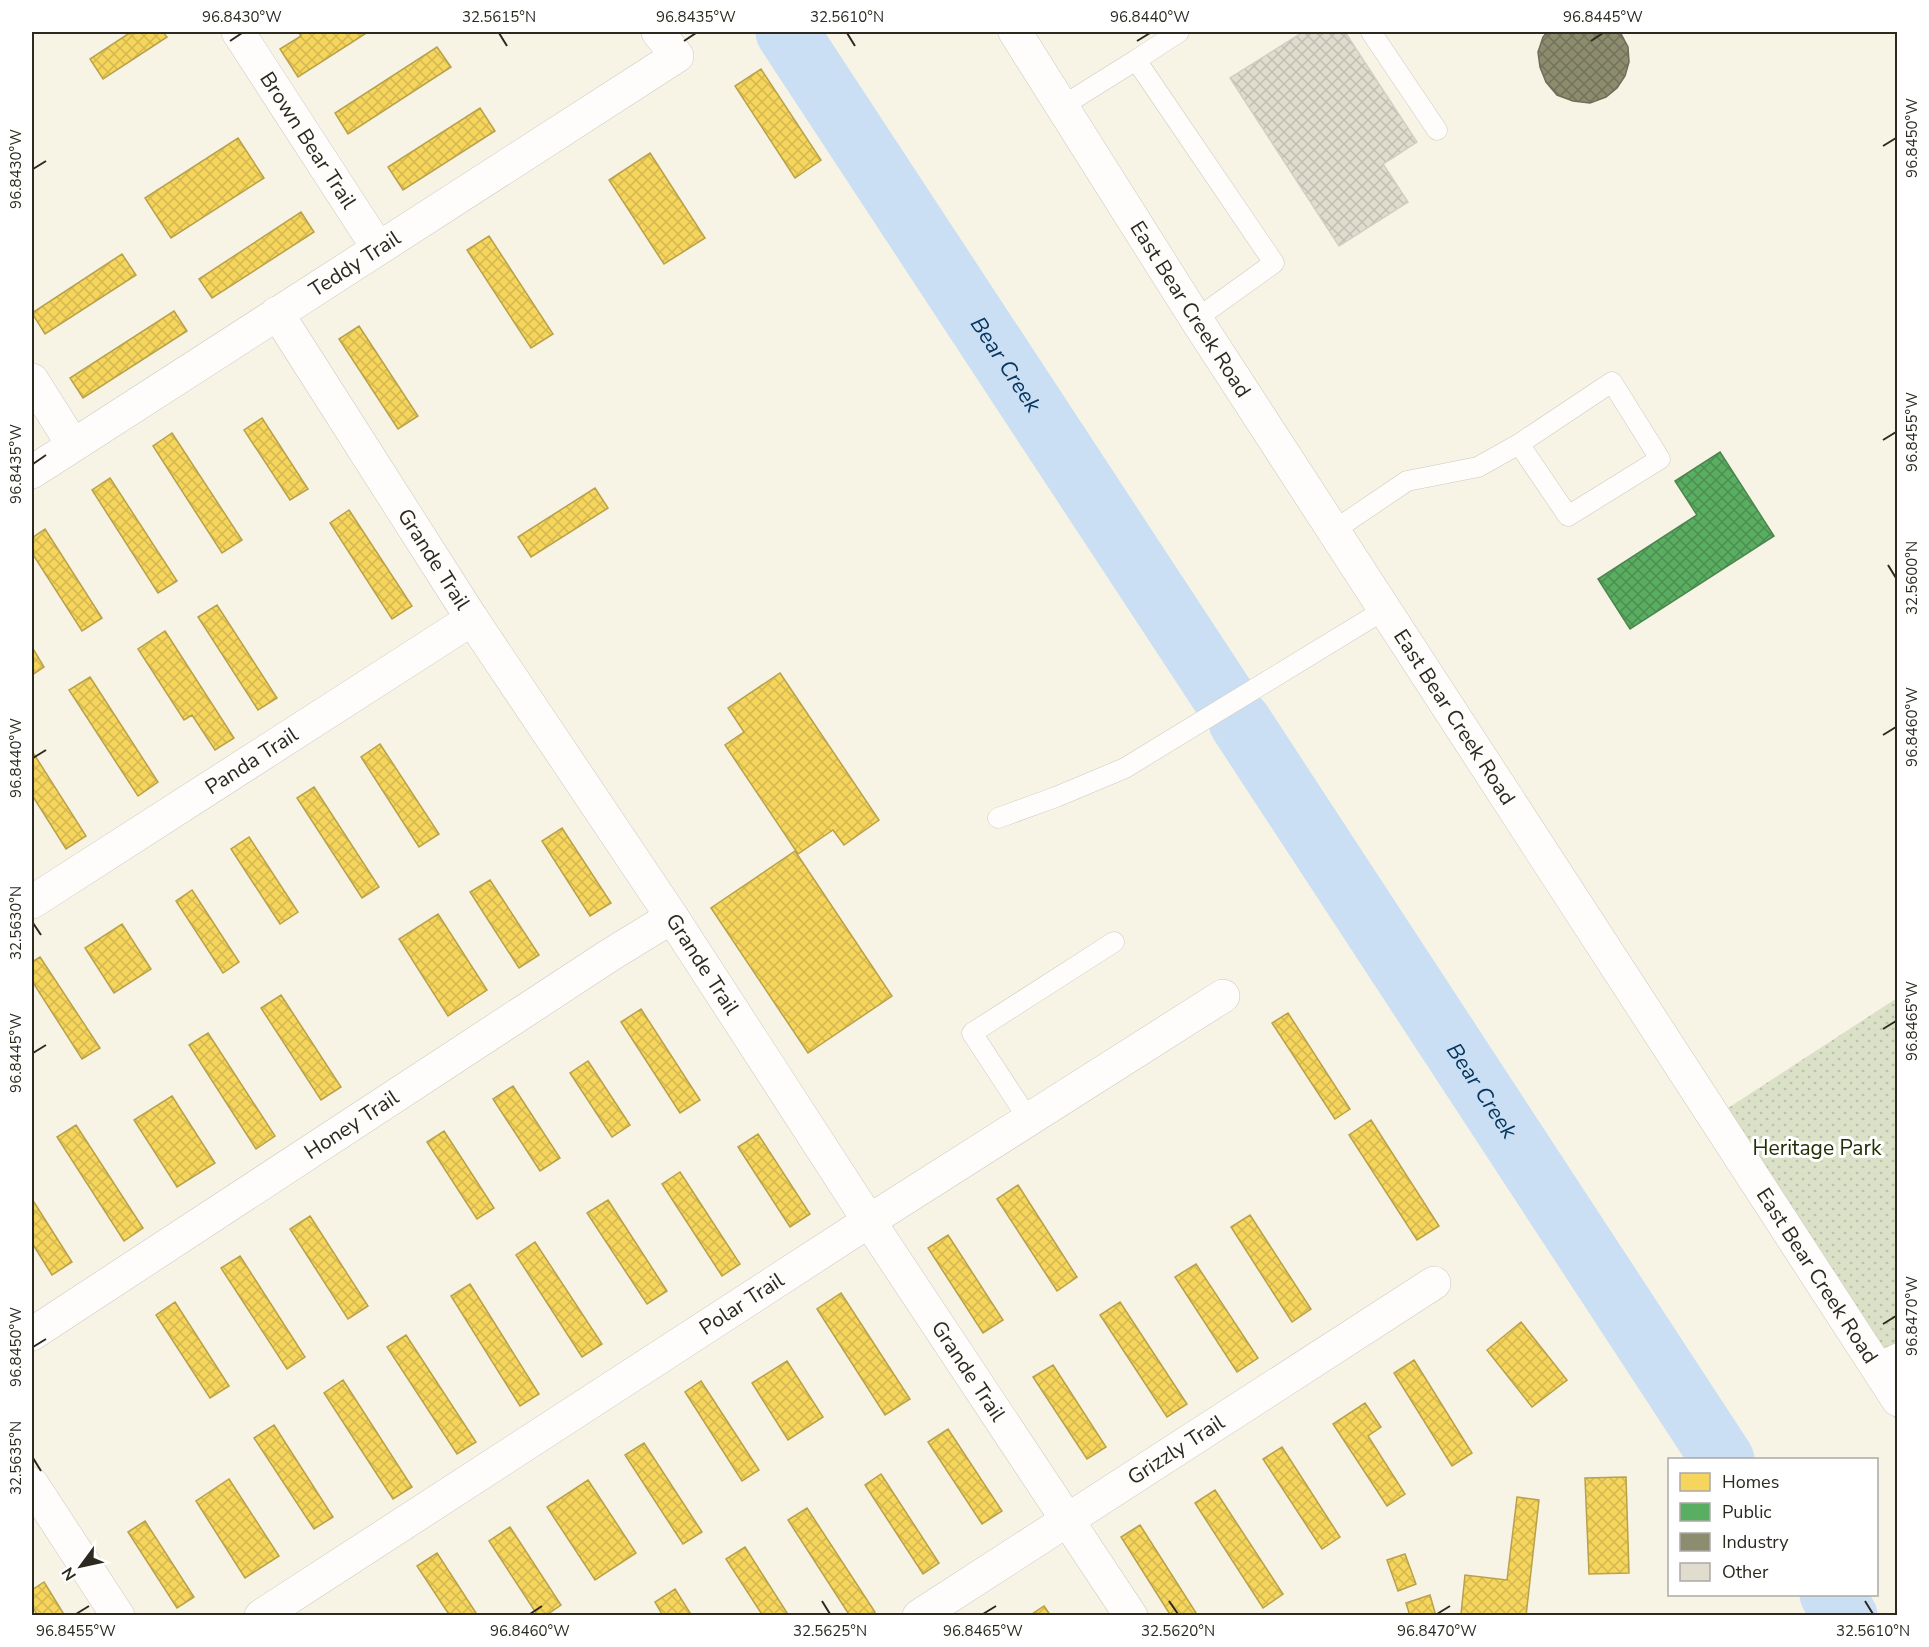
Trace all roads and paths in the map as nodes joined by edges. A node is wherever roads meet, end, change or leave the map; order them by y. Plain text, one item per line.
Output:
1 (237, 32) edge
2 (1015, 32) edge
3 (1179, 32) edge
4 (1371, 32) edge
5 (668, 44) edge
6 (1136, 60) junction
7 (1064, 105) junction
8 (1437, 130) dead end
9 (378, 248) junction
10 (277, 313) junction
11 (1196, 319) junction
12 (32, 380) edge
13 (1519, 444) junction
14 (73, 445) junction
15 (32, 472) edge
16 (1333, 531) junction
17 (1384, 610) junction
18 (472, 619) junction
19 (998, 818) dead end
20 (32, 902) edge
21 (672, 917) junction
22 (1114, 942) dead end
23 (1223, 996) dead end
24 (1029, 1120) junction
25 (869, 1221) junction
26 (1434, 1283) dead end
27 (32, 1334) edge
28 (1886, 1359) edge
29 (1898, 1400) edge
30 (32, 1484) edge
31 (1068, 1519) junction
32 (118, 1616) edge
33 (261, 1616) edge
34 (919, 1616) edge
35 (1131, 1616) edge

1 - 9 street, Brown Bear Trail
2 - 7 street, East Bear Creek Road
3 - 6 lane
4 - 8 lane
5 - 9 street, Teddy Trail
6 - 7 lane
6 - 11 lane
7 - 11 street, East Bear Creek Road
9 - 10 street, Teddy Trail
10 - 14 street, Teddy Trail
10 - 18 street, Grande Trail
11 - 16 street, East Bear Creek Road
12 - 14 street
13 - 13 lane
13 - 16 lane
14 - 15 street, Teddy Trail
16 - 17 street, East Bear Creek Road
17 - 19 lane
17 - 28 street, East Bear Creek Road
18 - 20 street, Panda Trail
18 - 21 street, Grande Trail
21 - 25 street, Grande Trail
21 - 27 street, Honey Trail
22 - 24 lane
23 - 24 street, Polar Trail
24 - 25 street, Polar Trail
25 - 31 street, Grande Trail
25 - 33 street, Polar Trail
26 - 31 street, Grizzly Trail
28 - 29 street, East Bear Creek Road
30 - 32 street
31 - 34 street, Grizzly Trail
31 - 35 street, Grande Trail

